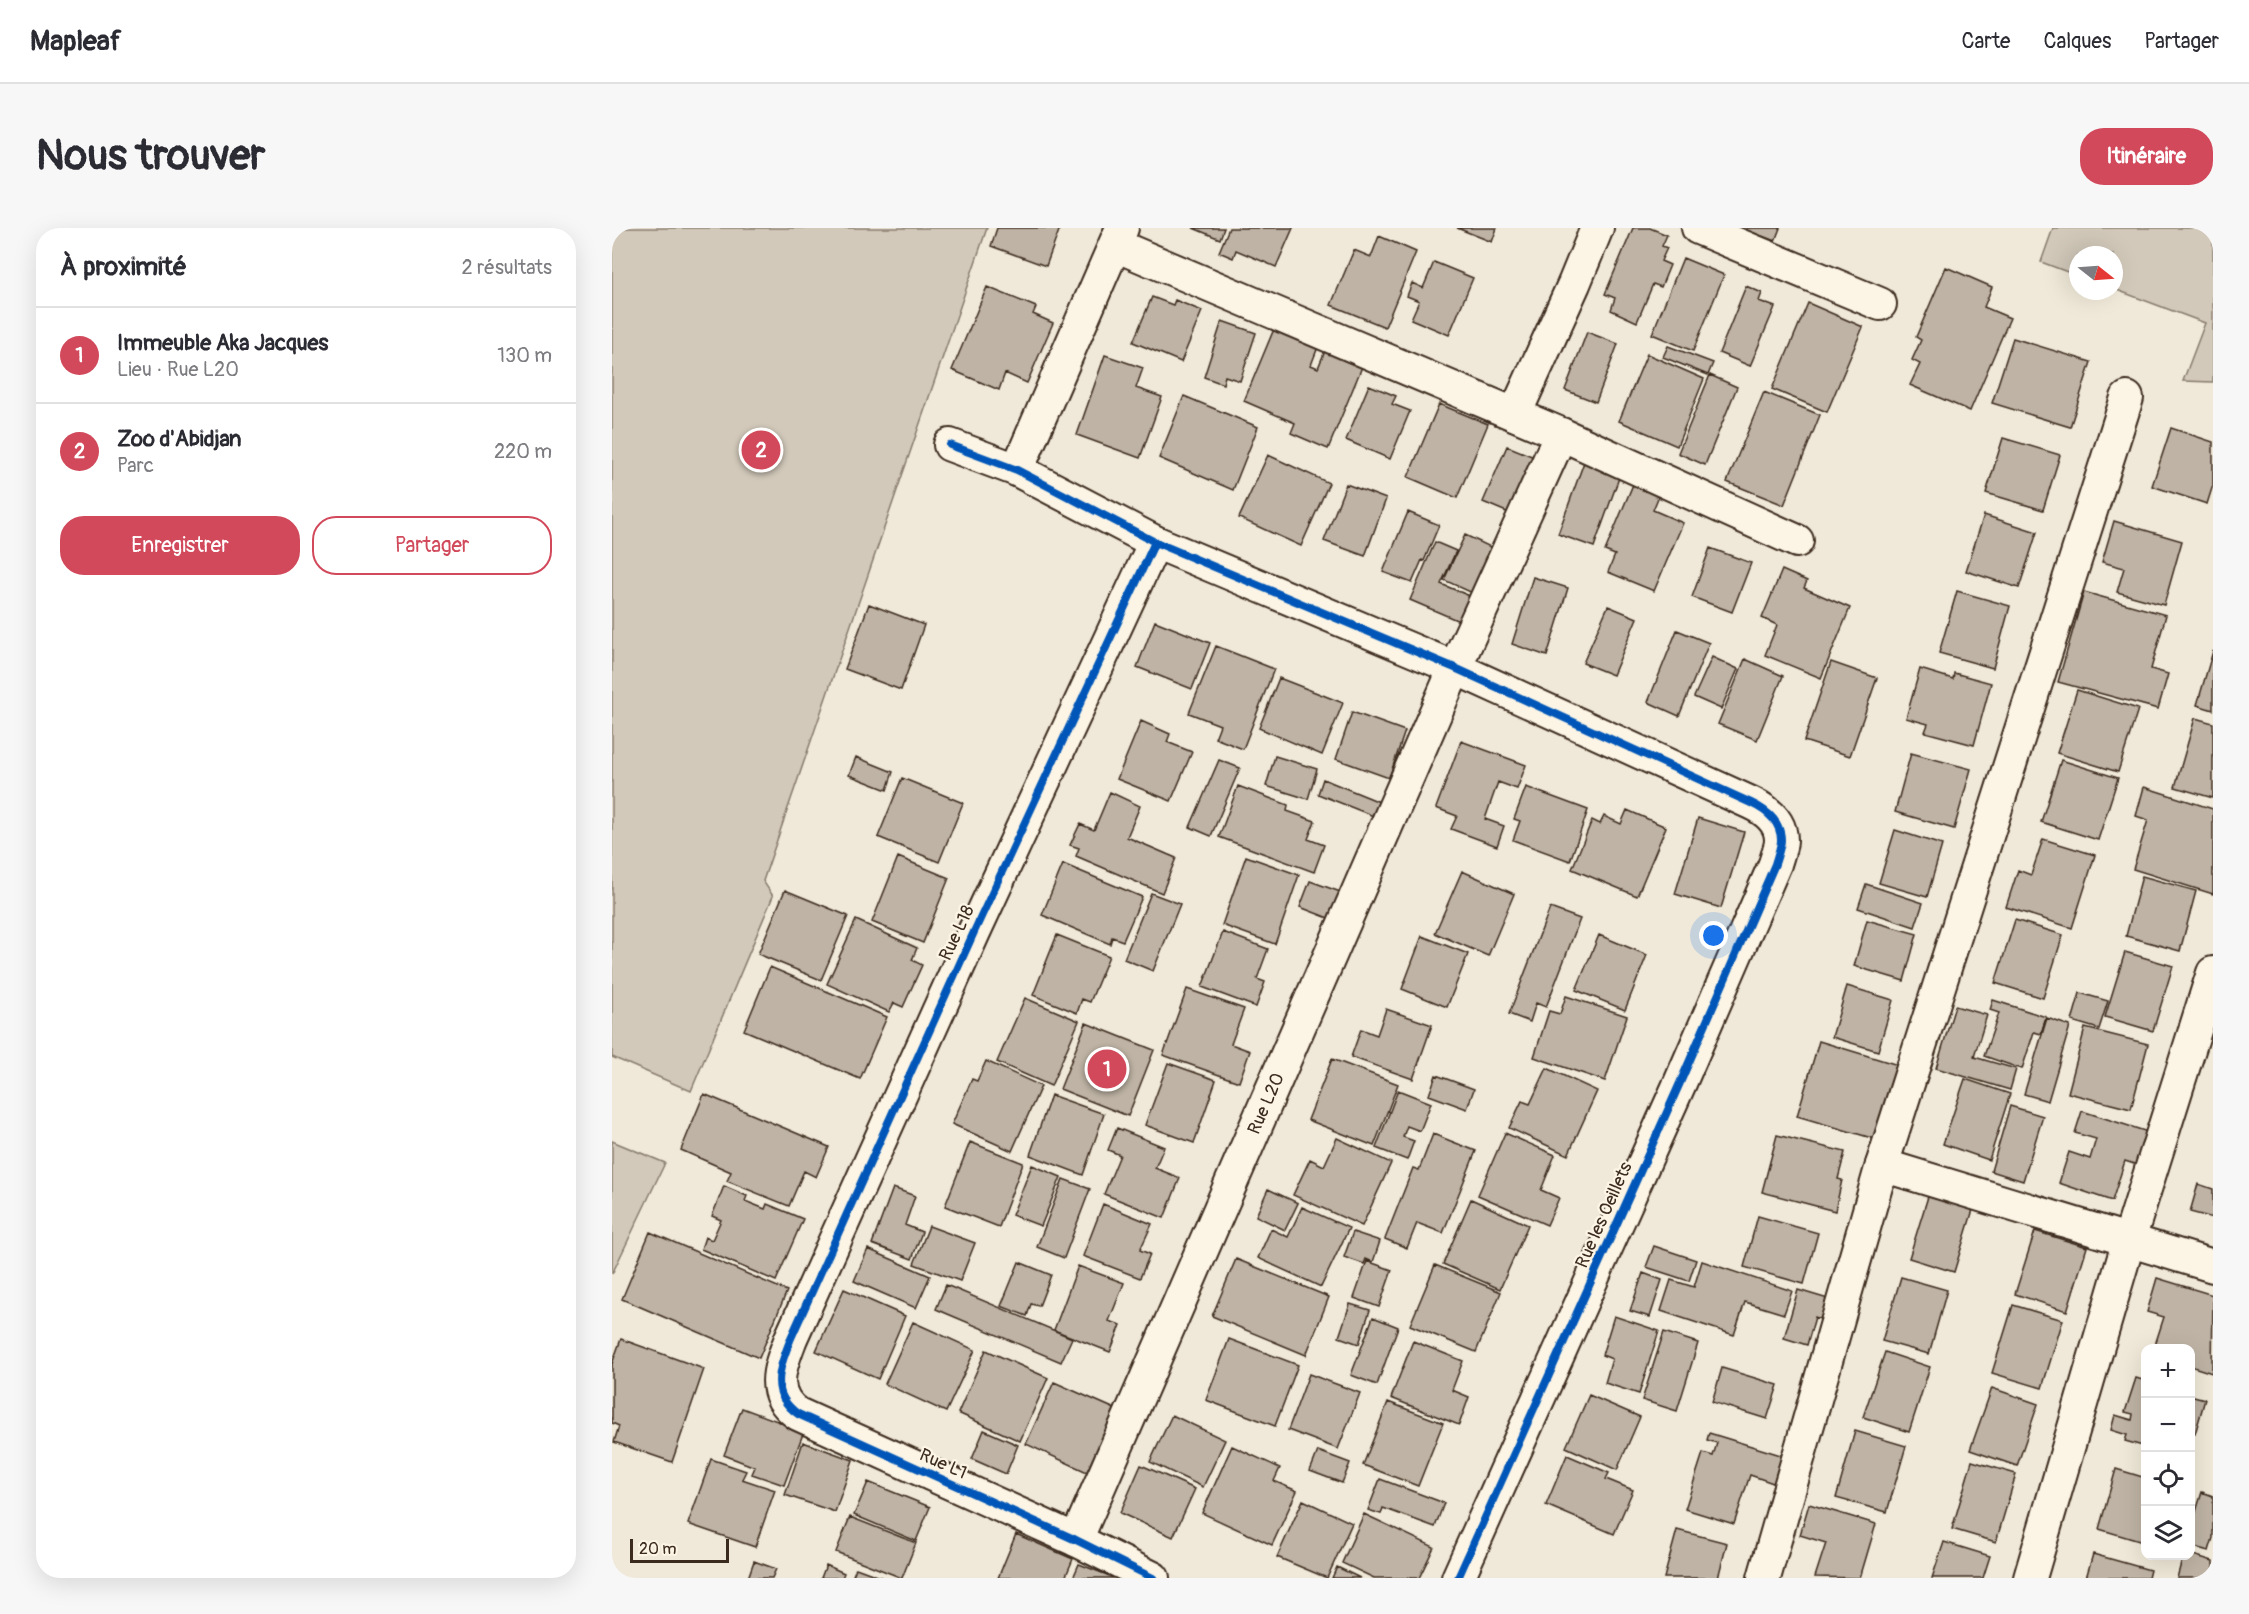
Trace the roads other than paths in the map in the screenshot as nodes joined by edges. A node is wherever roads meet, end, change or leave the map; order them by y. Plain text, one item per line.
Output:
1 (1597, 228) edge
2 (1698, 228) edge
3 (1118, 236) edge
4 (1880, 304) dead end
5 (2127, 398) dead end
6 (1515, 414) junction
7 (1561, 434) junction
8 (950, 445) dead end
9 (1017, 470) junction
10 (1797, 540) dead end
11 (1155, 542) junction
12 (1455, 668) junction
13 (2213, 974) edge
14 (1882, 1165) junction
15 (2129, 1240) junction
16 (2213, 1266) edge
17 (791, 1338) joint
18 (1076, 1540) junction
19 (1153, 1578) edge
20 (1458, 1578) edge
21 (1764, 1578) edge
22 (2030, 1578) edge

1 - 6 street
2 - 4 street
3 - 6 street
3 - 9 street
5 - 14 street
6 - 7 street
7 - 10 street
7 - 12 street, Rue L20
8 - 9 street, Rue les Oeillets
9 - 11 street, Rue les Oeillets
11 - 12 street, Rue les Oeillets
11 - 17 street, Rue L18
12 - 18 street, Rue L20
12 - 20 street, Rue les Oeillets
13 - 15 street
14 - 15 street
14 - 21 street
15 - 16 street
15 - 22 street
17 - 18 street, Rue L1
18 - 19 street, Rue L1

